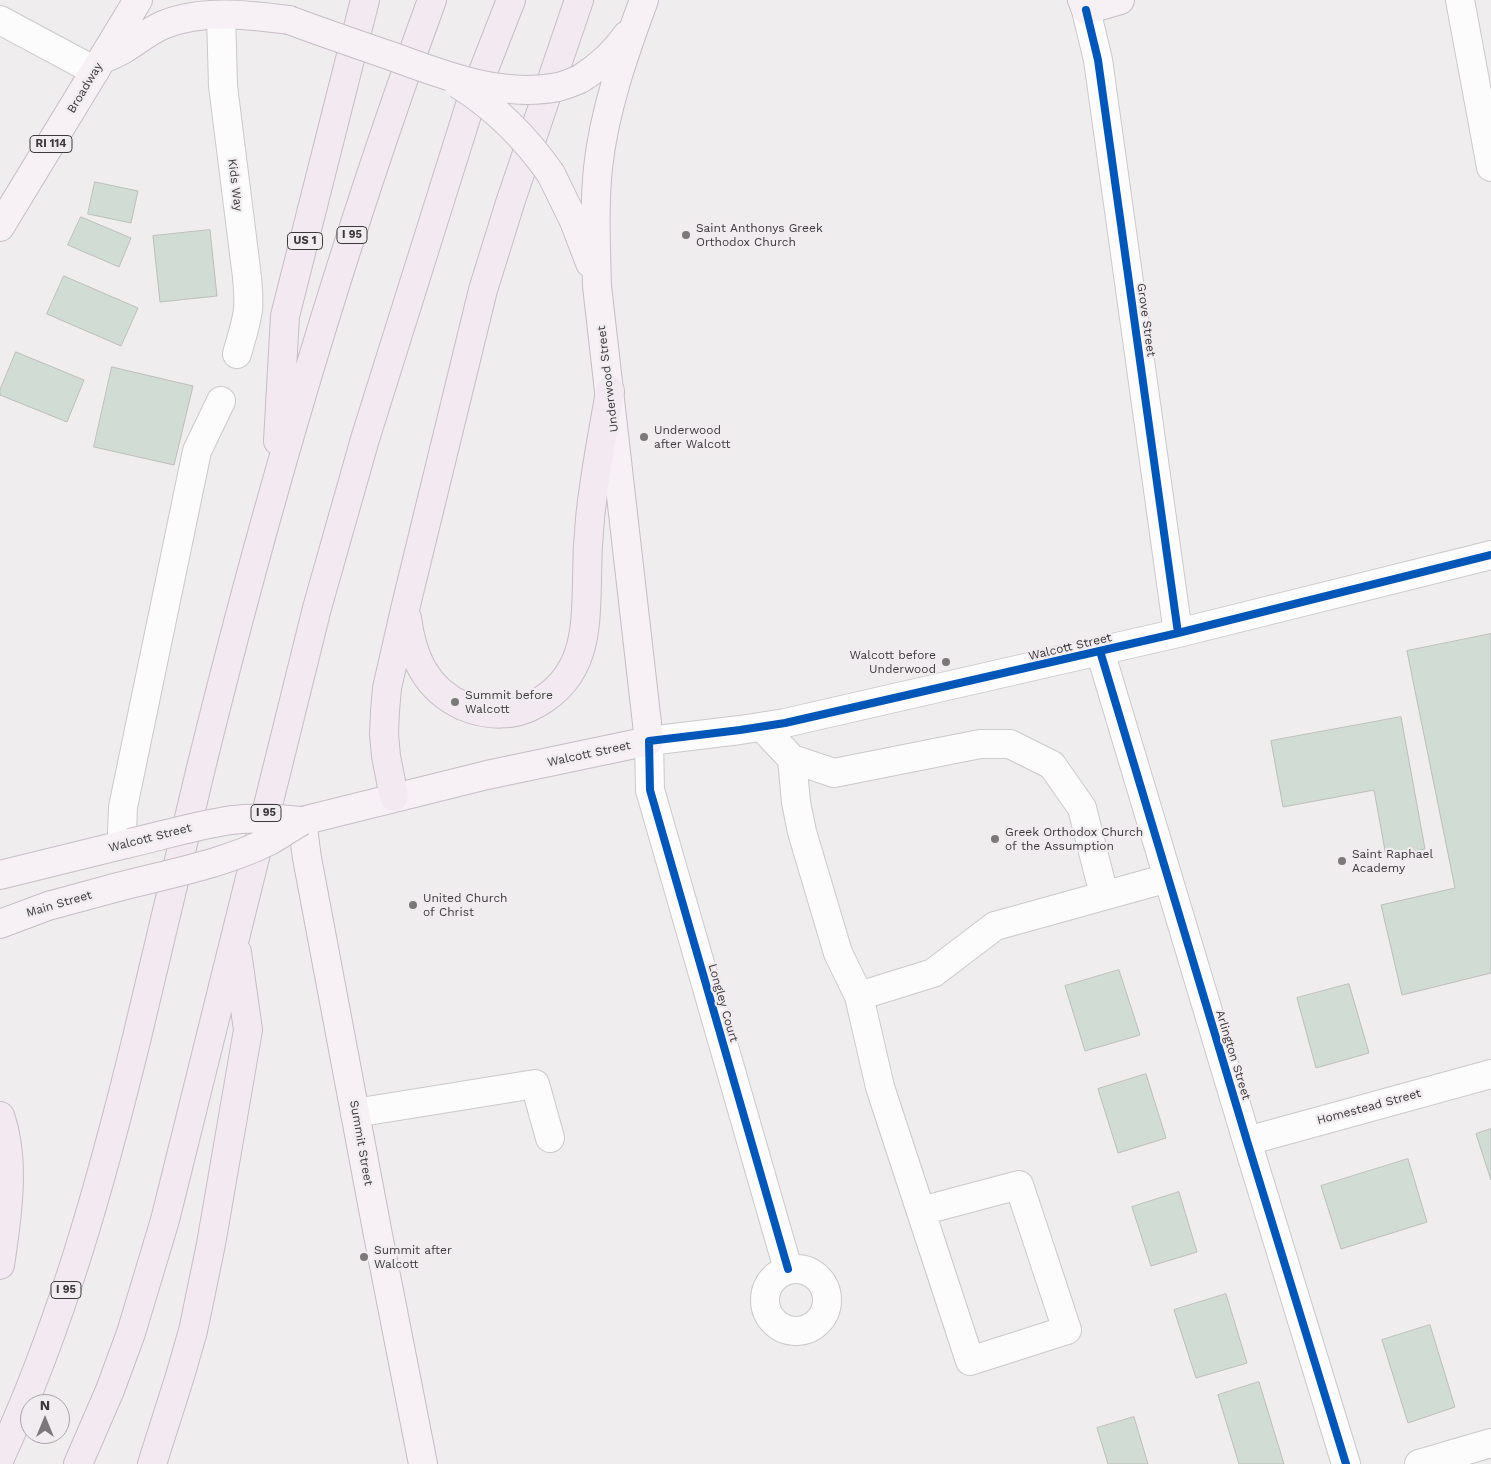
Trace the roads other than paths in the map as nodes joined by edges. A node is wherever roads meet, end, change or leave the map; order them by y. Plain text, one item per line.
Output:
1 (138, 0) edge
2 (263, 0) edge
3 (365, 0) edge
4 (432, 0) edge
5 (511, 0) edge
6 (579, 0) edge
7 (1120, 0) edge
8 (1460, 0) edge
9 (1084, 5) edge
10 (640, 11) edge
11 (221, 16) junction
12 (0, 20) edge
13 (289, 20) junction
14 (98, 65) junction
15 (444, 75) junction
16 (1491, 167) edge
17 (0, 227) edge
18 (598, 286) junction
19 (237, 354) dead end
20 (610, 391) junction
21 (221, 400) dead end
22 (275, 488) junction
23 (1491, 555) edge
24 (406, 605) junction
25 (1178, 633) junction
26 (1100, 651) junction
27 (762, 727) junction
28 (649, 741) junction
29 (792, 759) junction
30 (394, 797) junction
31 (308, 819) junction
32 (128, 844) junction
33 (0, 875) edge
34 (1168, 878) junction
35 (118, 887) joint
36 (1104, 895) junction
37 (0, 924) edge
38 (235, 936) junction
39 (859, 996) junction
40 (1491, 1074) edge
41 (356, 1113) junction
42 (0, 1116) edge
43 (550, 1138) dead end
44 (1247, 1141) junction
45 (921, 1212) junction
46 (0, 1265) edge
47 (788, 1270) dead end
48 (1491, 1443) edge
49 (0, 1458) edge
50 (78, 1464) edge
51 (152, 1464) edge
52 (423, 1464) edge
53 (1346, 1464) edge
54 (1420, 1464) edge

1 - 14 main road, Broadway / RI 114
2 - 13 main road
3 - 22 highway, US 1
4 - 22 highway, I 95
5 - 38 highway, I 95
6 - 24 highway
7 - 9 main road
8 - 16 street
9 - 25 street, Grove Street
10 - 15 main road, bridge
10 - 18 main road, Underwood Street
11 - 13 main road
11 - 14 main road
11 - 19 street, Kids Way
12 - 14 street
13 - 15 main road, bridge
14 - 17 main road, Broadway / RI 114
15 - 18 main road, bridge
18 - 20 main road, Underwood Street
20 - 24 highway
20 - 28 main road, Underwood Street
21 - 32 street
22 - 49 highway, I 95
23 - 25 street, Walcott Street
24 - 30 highway
25 - 26 street, Walcott Street
26 - 27 street, Walcott Street
26 - 34 street, Arlington Street
27 - 28 street, Walcott Street
27 - 29 street
28 - 30 main road, Walcott Street
28 - 47 street, Longley Court
29 - 36 street
29 - 39 street
30 - 31 main road, Walcott Street
31 - 32 main road, Walcott Street, bridge
31 - 35 main road, Walcott Street, bridge
31 - 41 main road, Summit Street
32 - 33 main road, Walcott Street
34 - 36 street
34 - 44 street, Arlington Street
35 - 37 main road, Main Street
36 - 39 street
38 - 50 highway, I 95
38 - 51 highway
39 - 45 street
40 - 44 street, Homestead Street
41 - 43 street
41 - 52 main road, Summit Street
42 - 46 highway
44 - 53 street, Arlington Street
45 - 45 street
48 - 54 street

